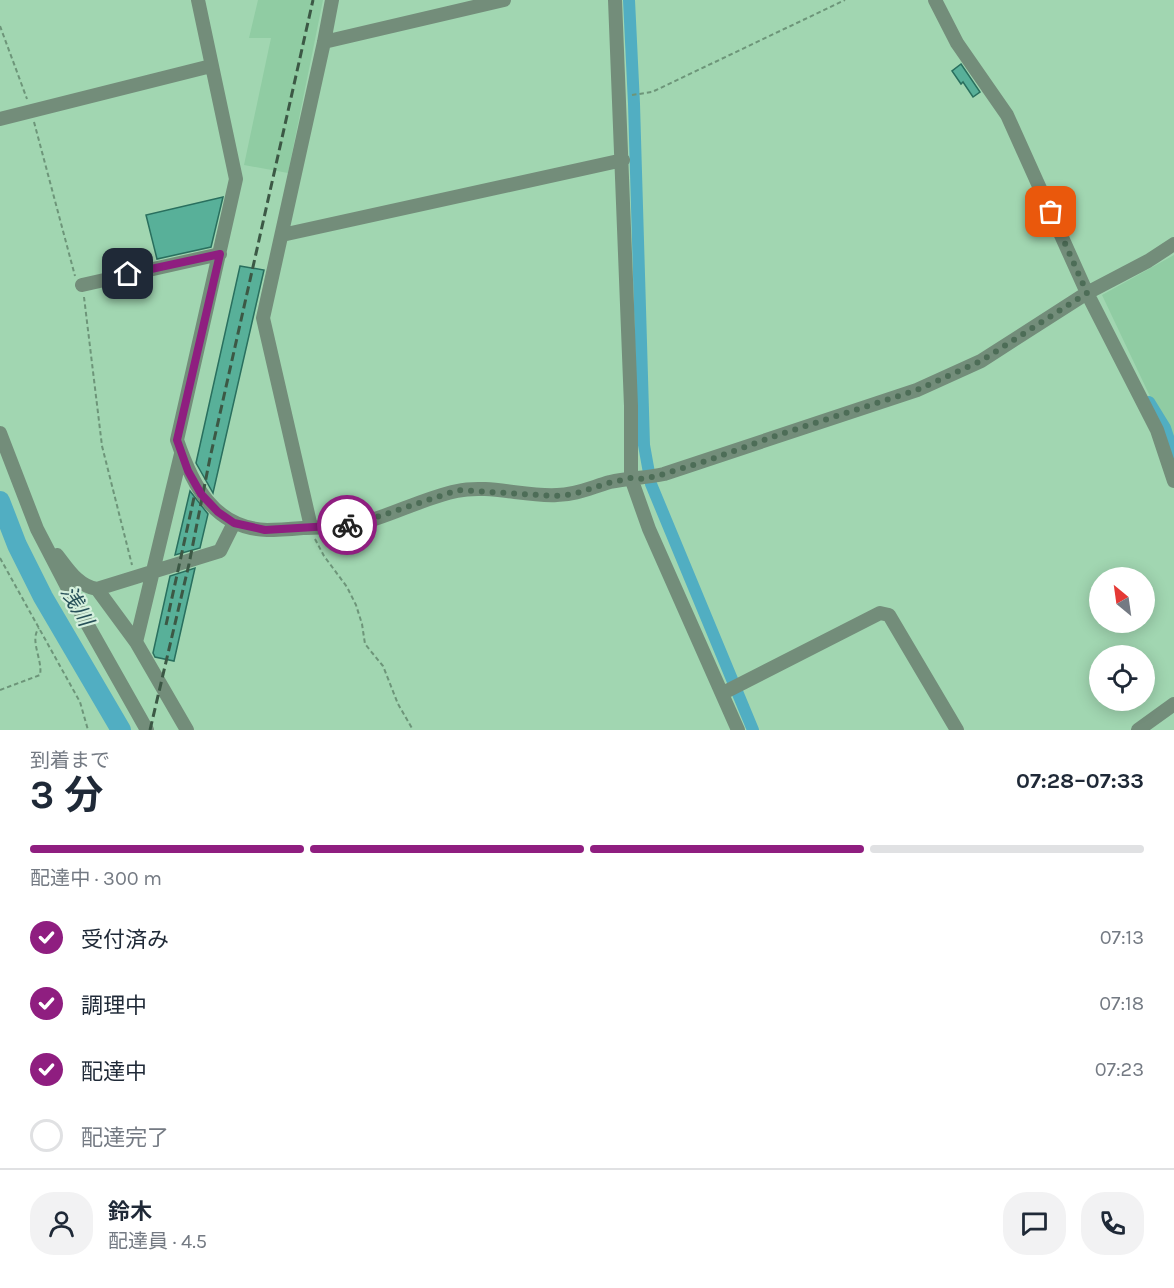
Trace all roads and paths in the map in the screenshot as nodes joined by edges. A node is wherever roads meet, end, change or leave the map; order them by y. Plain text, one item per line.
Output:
1 (198, 0) edge
2 (332, 0) edge
3 (504, 0) edge
4 (615, 0) edge
5 (845, 0) edge
6 (935, 0) edge
7 (0, 26) edge
8 (324, 42) junction
9 (211, 66) junction
10 (627, 96) dead end
11 (31, 111) junction
12 (0, 119) edge
13 (623, 160) junction
14 (282, 235) junction
15 (1174, 244) edge
16 (220, 254) junction
17 (82, 285) junction
18 (1087, 293) junction
19 (0, 433) edge
20 (181, 453) junction
21 (644, 478) junction
22 (1174, 481) edge
23 (234, 523) junction
24 (311, 528) junction
25 (37, 529) junction
26 (0, 558) edge
27 (154, 572) junction
28 (135, 576) junction
29 (97, 589) junction
30 (39, 628) junction
31 (136, 642) junction
32 (0, 690) edge
33 (725, 692) junction
34 (1174, 704) edge
35 (88, 730) edge
36 (147, 730) edge
37 (187, 730) edge
38 (413, 730) edge
39 (738, 730) edge
40 (957, 730) edge
41 (1138, 730) edge

1 - 9 street
2 - 8 street
3 - 8 street
4 - 13 street
5 - 10 path
6 - 18 street
7 - 11 path
8 - 14 street
9 - 11 street
9 - 16 street
11 - 12 street
11 - 17 path
13 - 14 street
13 - 21 street
14 - 24 street
15 - 18 street
16 - 17 street
16 - 20 street
17 - 28 path
18 - 21 street
18 - 22 street
19 - 25 street
20 - 23 street
20 - 27 street
21 - 24 street
21 - 33 street
23 - 24 street
23 - 27 street
24 - 38 path
25 - 29 street
25 - 36 street
26 - 30 path
27 - 28 street
27 - 31 street
28 - 29 street
29 - 31 street
30 - 32 path
30 - 35 path
31 - 37 street
33 - 39 street
33 - 40 street
34 - 41 street

